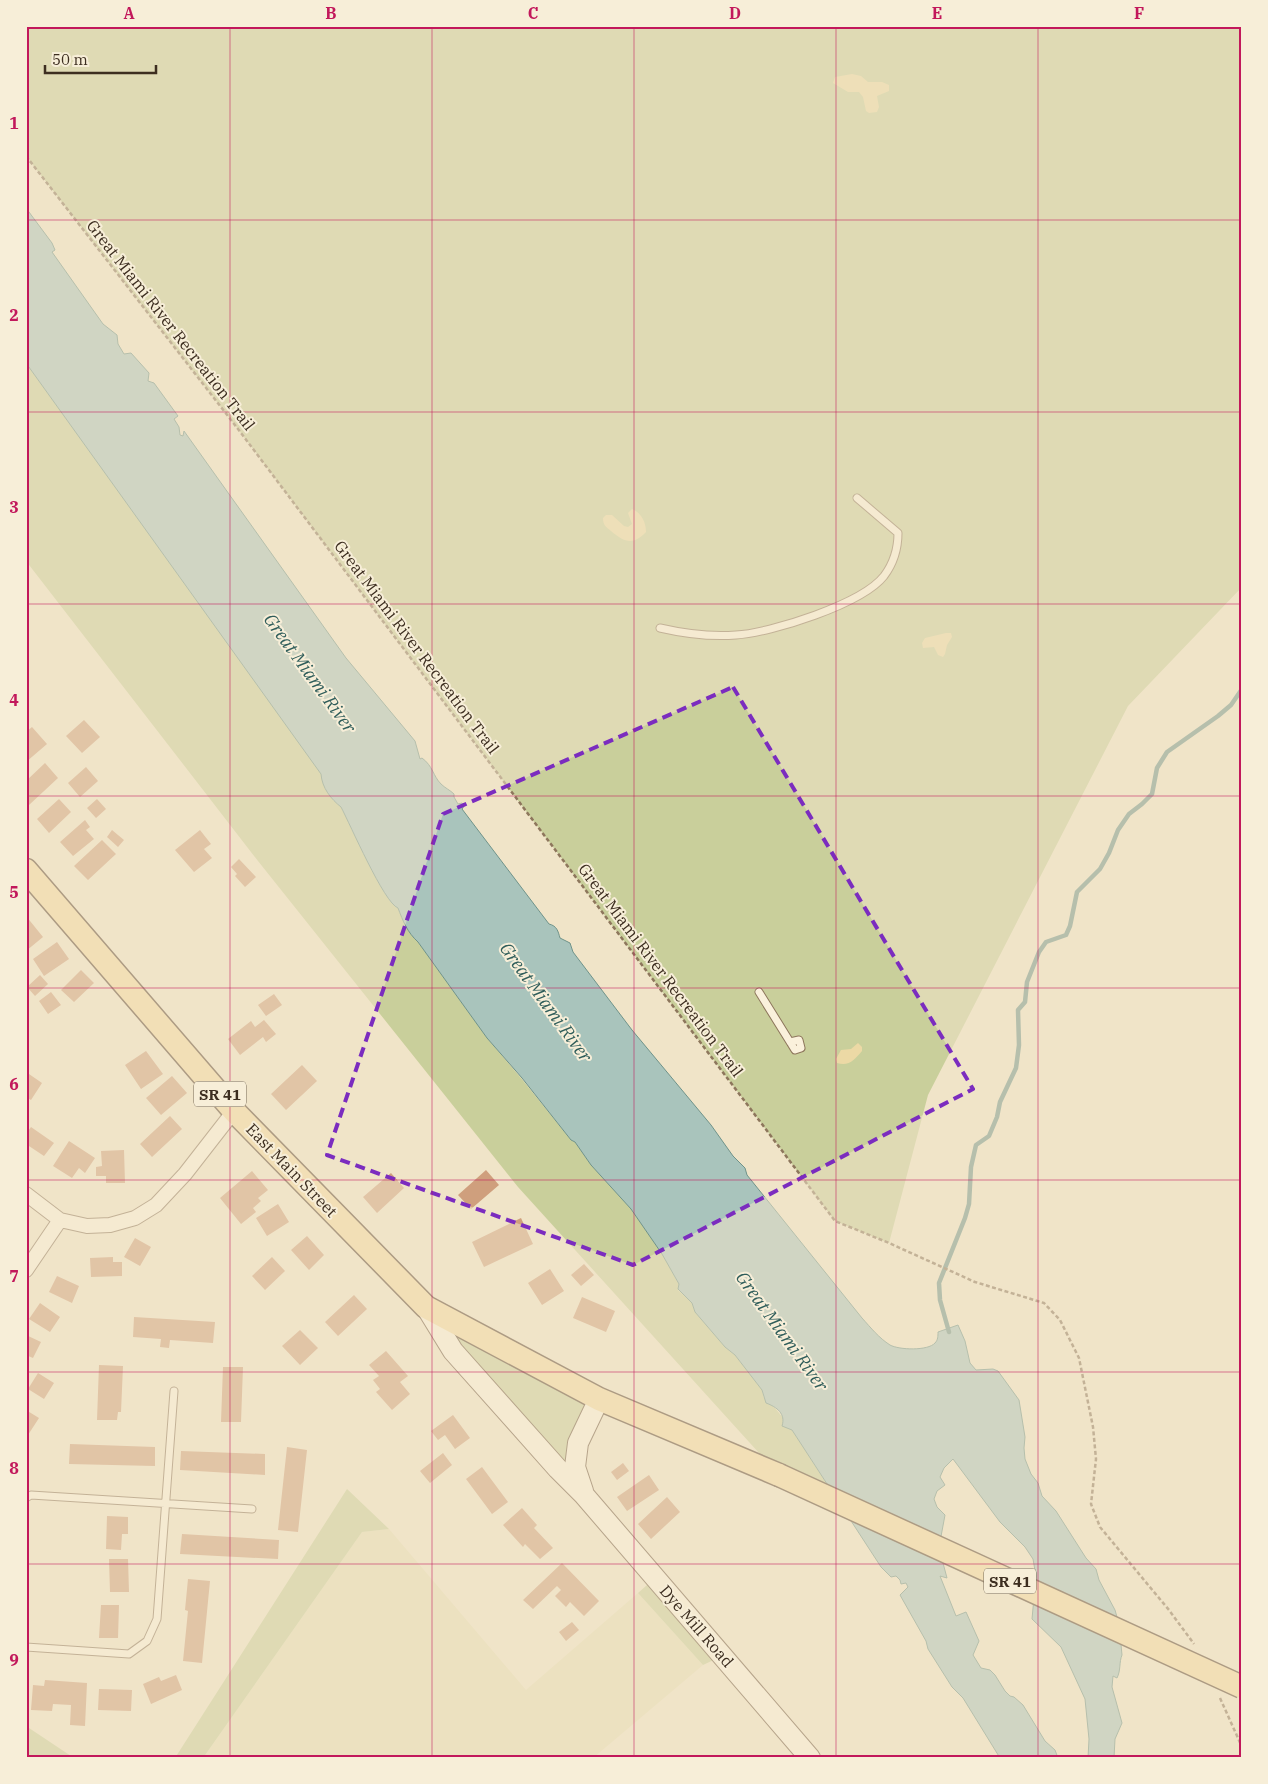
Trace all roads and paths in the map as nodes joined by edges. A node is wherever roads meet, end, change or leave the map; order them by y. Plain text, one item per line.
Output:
1 (26, 156) edge
2 (857, 498) dead end
3 (660, 628) dead end
4 (26, 870) edge
5 (759, 992) dead end
6 (790, 1042) dead end
7 (234, 1111) junction
8 (26, 1194) edge
9 (60, 1220) junction
10 (26, 1270) edge
11 (426, 1307) junction
12 (174, 1391) dead end
13 (599, 1399) junction
14 (584, 1495) junction
15 (26, 1498) edge
16 (165, 1504) junction
17 (252, 1509) dead end
18 (26, 1647) edge
19 (1197, 1648) dead end
20 (1242, 1687) edge
21 (1218, 1694) dead end
22 (1242, 1747) edge
23 (810, 1758) edge

1 - 19 path, Great Miami River Recreation Trail
2 - 3 lane
4 - 7 main road, East Main Street / SR 41
5 - 6 lane
7 - 9 street
7 - 11 main road, East Main Street / SR 41
8 - 9 street
9 - 10 street
11 - 13 main road, SR 41
11 - 14 street, Dye Mill Road
12 - 16 lane
13 - 14 street, Dye Mill Road
13 - 20 main road, SR 41, bridge
14 - 23 street, Dye Mill Road
15 - 16 lane
16 - 17 lane
16 - 18 lane
21 - 22 path

